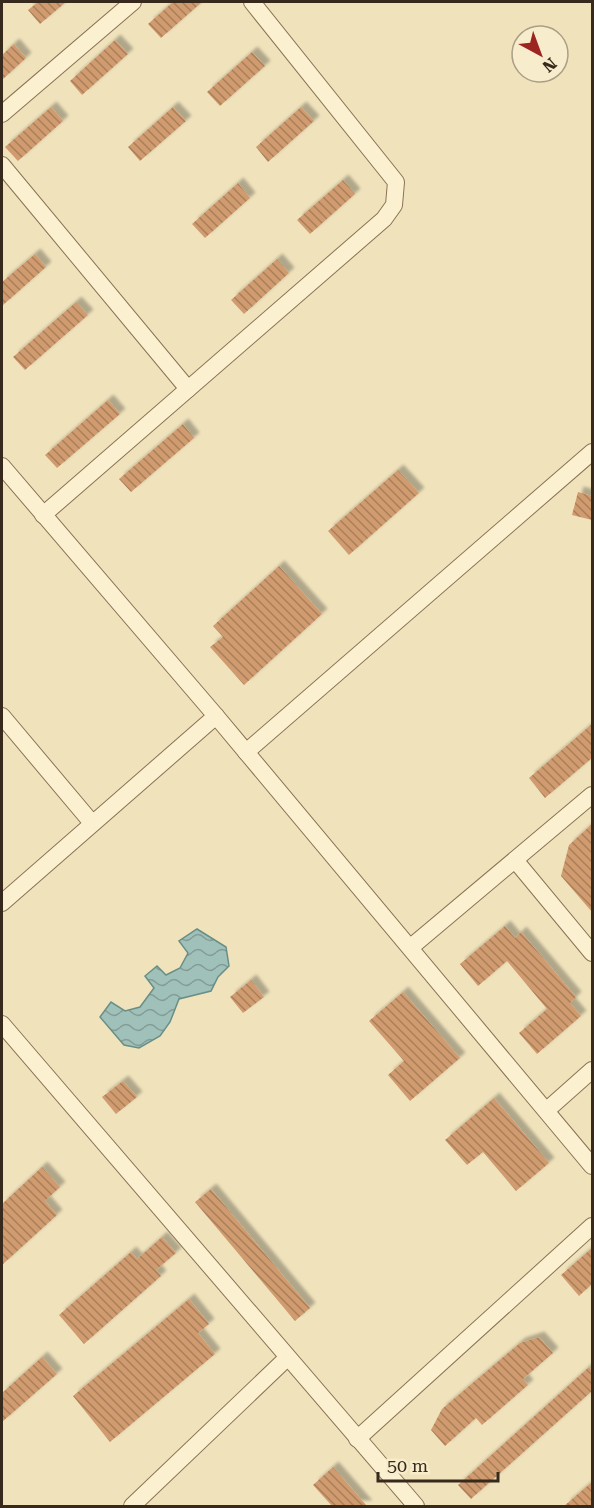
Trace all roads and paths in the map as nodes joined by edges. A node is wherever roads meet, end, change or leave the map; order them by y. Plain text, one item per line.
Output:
1 (133, 2) edge
2 (252, 2) edge
3 (2, 114) edge
4 (2, 165) edge
5 (189, 389) junction
6 (592, 452) edge
7 (2, 465) edge
8 (43, 515) junction
9 (2, 716) edge
10 (216, 716) junction
11 (246, 752) junction
12 (592, 795) edge
13 (93, 823) junction
14 (514, 860) junction
15 (2, 903) edge
16 (411, 948) junction
17 (592, 953) edge
18 (2, 1024) edge
19 (592, 1070) edge
20 (547, 1110) junction
21 (592, 1166) edge
22 (592, 1226) edge
23 (287, 1358) junction
24 (357, 1439) junction
25 (132, 1506) edge
26 (416, 1506) edge

1 - 3 street
2 - 5 street
4 - 5 street
5 - 8 street
6 - 11 street
7 - 8 street
8 - 10 street
9 - 13 street
10 - 11 street
10 - 13 street
11 - 16 street
12 - 14 street
13 - 15 street
14 - 16 street
14 - 17 street
16 - 20 street
18 - 23 street
19 - 20 street
20 - 21 street
22 - 24 street
23 - 24 street
23 - 25 street
24 - 26 street

